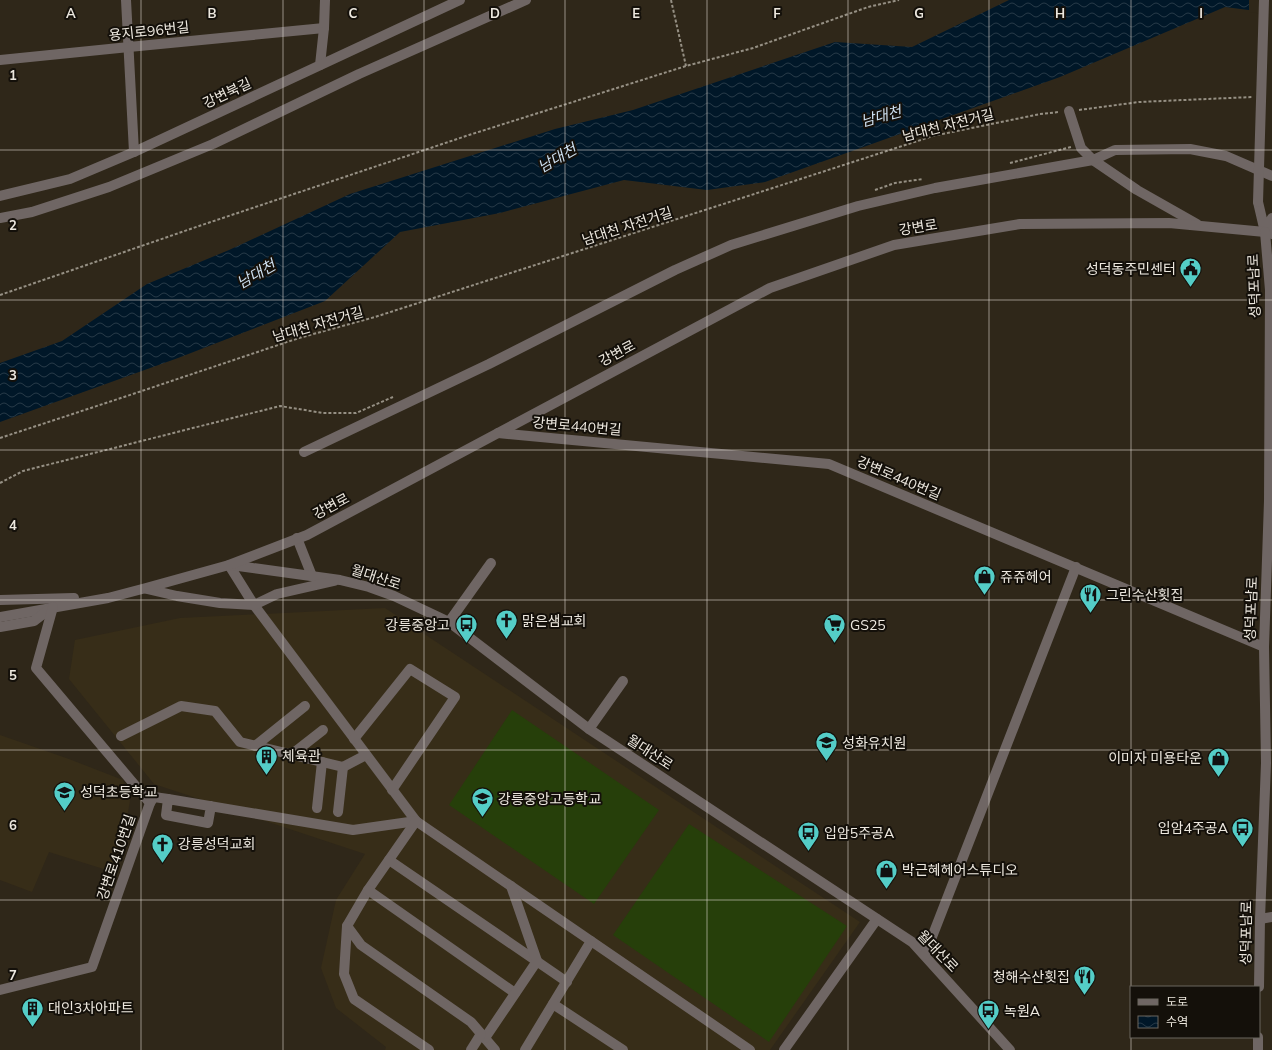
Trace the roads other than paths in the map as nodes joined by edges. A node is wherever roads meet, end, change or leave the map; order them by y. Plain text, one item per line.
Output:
1 (126, 0) edge
2 (325, 0) edge
3 (460, 0) edge
4 (526, 0) edge
5 (1264, 0) edge
6 (324, 28) junction
7 (129, 47) junction
8 (0, 60) edge
9 (320, 65) junction
10 (1068, 111) road end
11 (134, 152) junction
12 (1093, 160) junction
13 (1272, 176) edge
14 (0, 196) edge
15 (0, 218) edge
16 (1272, 218) edge
17 (1200, 226) junction
18 (1269, 233) edge
19 (498, 433) junction
20 (304, 452) dead end
21 (1270, 501) edge
22 (297, 538) junction
23 (491, 563) dead end
24 (229, 565) junction
25 (1076, 567) junction
26 (312, 576) junction
27 (340, 580) junction
28 (146, 588) junction
29 (108, 598) junction
30 (0, 600) edge
31 (254, 605) junction
32 (53, 607) junction
33 (0, 616) edge
34 (449, 622) junction
35 (0, 627) edge
36 (1264, 647) junction
37 (623, 681) dead end
38 (305, 706) dead end
39 (589, 729) junction
40 (323, 730) dead end
41 (120, 736) dead end
42 (354, 739) junction
43 (255, 746) junction
44 (291, 755) junction
45 (366, 755) junction
46 (322, 762) junction
47 (343, 767) junction
48 (392, 790) junction
49 (168, 799) junction
50 (150, 803) junction
51 (211, 806) junction
52 (317, 808) dead end
53 (338, 812) dead end
54 (416, 821) junction
55 (389, 860) junction
56 (511, 886) junction
57 (368, 890) junction
58 (1272, 917) edge
59 (877, 919) junction
60 (1260, 919) junction
61 (347, 926) junction
62 (591, 941) junction
63 (924, 955) junction
64 (537, 960) junction
65 (567, 982) junction
66 (1259, 986) edge
67 (0, 990) edge
68 (515, 993) junction
69 (553, 1004) junction
70 (483, 1036) junction
71 (1258, 1038) edge
72 (430, 1050) edge
73 (471, 1050) edge
74 (495, 1050) edge
75 (525, 1050) edge
76 (623, 1050) edge
77 (750, 1050) edge
78 (784, 1050) edge
79 (1010, 1050) edge
80 (1258, 1050) edge

1 - 7 street
2 - 6 street
3 - 9 street, 강변북길
4 - 15 street
5 - 18 street, 성덕포남로, bridge
6 - 7 street, 용지로96번길
6 - 9 street
7 - 8 street, 용지로96번길
7 - 11 street
9 - 11 street, 강변북길
10 - 12 street
11 - 14 street, 강변북길
12 - 13 street
12 - 17 street
12 - 20 street
16 - 18 street
17 - 18 street, 강변로
17 - 19 street, 강변로
18 - 21 street, 성덕포남로
19 - 22 street, 강변로
19 - 25 street, 강변로440번길
21 - 36 street, 성덕포남로
22 - 24 street, 강변로
22 - 26 street
23 - 34 street
24 - 26 street, 월대산로
24 - 28 street, 강변로
24 - 31 street
25 - 36 street, 강변로440번길
25 - 63 street
26 - 27 street, 월대산로
27 - 31 street
27 - 34 street, 월대산로
28 - 29 street, 강변로
28 - 31 street
29 - 30 street
29 - 32 street, 강변로
31 - 42 street
32 - 33 street, 강변로
32 - 35 street
32 - 50 street, 강변로410번길
34 - 39 street, 월대산로
36 - 60 street, 성덕포남로
37 - 39 street
38 - 43 street
39 - 59 street, 월대산로
40 - 44 street
41 - 43 street
42 - 45 street
42 - 48 street
43 - 44 street
44 - 46 street
45 - 47 street
45 - 48 street
46 - 47 street
46 - 52 street
47 - 53 street
48 - 54 street
49 - 50 street
49 - 51 street
49 - 51 street
50 - 67 street, 강변로410번길
51 - 54 street
54 - 55 street
54 - 56 street
55 - 57 street
55 - 64 street
56 - 62 street
56 - 64 street
57 - 61 street
57 - 68 street
58 - 60 street
59 - 63 street, 월대산로
59 - 78 street
60 - 66 street, 성덕포남로
61 - 70 street
61 - 72 street
62 - 65 street
62 - 77 street
63 - 79 street, 월대산로
64 - 65 street
64 - 68 street
65 - 69 street
68 - 70 street
69 - 75 street
69 - 76 street
70 - 73 street
70 - 74 street
71 - 80 street

